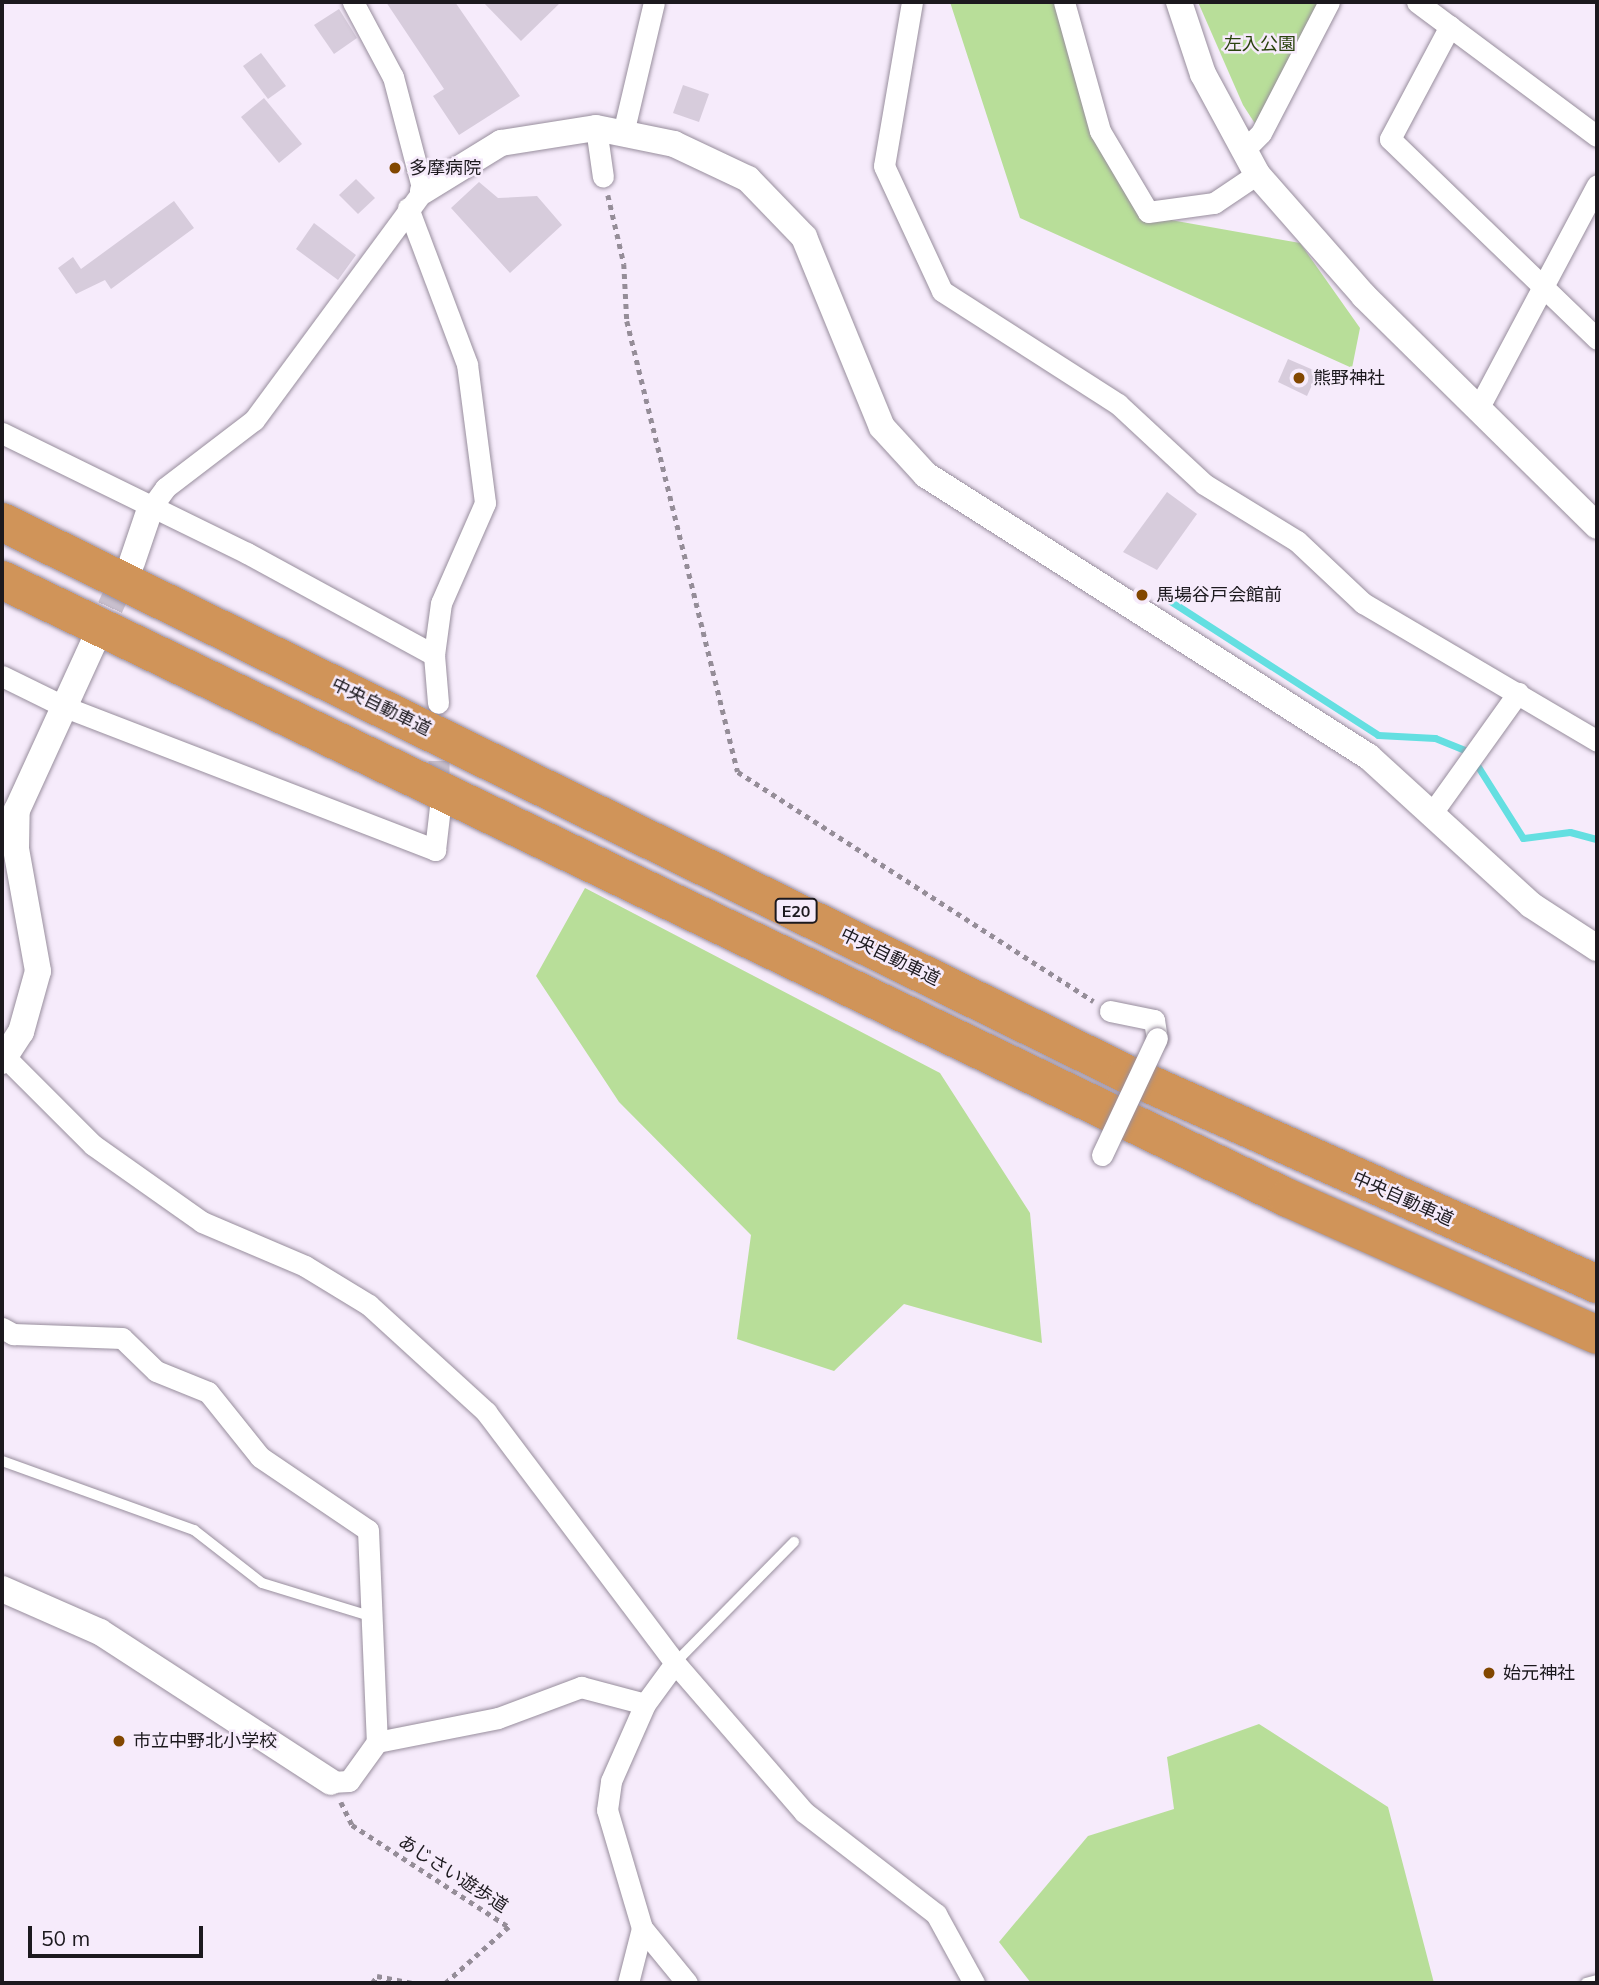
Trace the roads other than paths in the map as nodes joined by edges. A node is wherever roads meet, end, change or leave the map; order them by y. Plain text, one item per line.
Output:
1 (353, 2) edge
2 (654, 2) edge
3 (912, 2) edge
4 (1064, 2) edge
5 (1179, 2) edge
6 (1329, 2) edge
7 (1418, 2) edge
8 (1450, 26) junction
9 (596, 128) junction
10 (624, 129) junction
11 (1597, 136) edge
12 (1250, 162) junction
13 (603, 177) road end
14 (1597, 185) edge
15 (416, 200) junction
16 (1546, 289) junction
17 (1597, 339) edge
18 (1479, 407) junction
19 (2, 433) edge
20 (150, 509) junction
21 (2, 522) edge
22 (1597, 526) edge
23 (132, 562) tunnel mouth
24 (2, 580) edge
25 (93, 644) tunnel mouth
26 (434, 655) junction
27 (2, 676) edge
28 (1518, 693) junction
29 (438, 703) tunnel mouth
30 (65, 707) junction
31 (1597, 741) edge
32 (440, 807) tunnel mouth
33 (1432, 813) junction
34 (1597, 948) edge
35 (1110, 1012) road end
36 (3, 1059) edge
37 (1102, 1154) dead end
38 (1597, 1284) edge
39 (2, 1328) edge
40 (1597, 1335) edge
41 (2, 1461) edge
42 (794, 1542) dead end
43 (2, 1589) edge
44 (374, 1618) junction
45 (674, 1663) junction
46 (645, 1704) junction
47 (376, 1742) junction
48 (331, 1782) joint
49 (642, 1928) junction
50 (1597, 1980) edge
51 (628, 1983) edge
52 (687, 1983) edge
53 (974, 1983) edge
54 (1586, 1983) edge

1 - 15 street
2 - 10 street
3 - 28 street
4 - 12 street
5 - 12 street
6 - 12 street
7 - 8 street
8 - 11 street
8 - 16 street
9 - 10 street
9 - 13 street
9 - 15 street
10 - 33 street
12 - 18 street
14 - 16 street
15 - 20 street
15 - 26 street
16 - 17 street
16 - 18 street
18 - 22 street
19 - 20 street
20 - 23 street
20 - 26 street
21 - 38 highway, 中央自動車道 / E20
24 - 40 highway, E20
25 - 30 street
26 - 29 street
27 - 30 street
28 - 31 street
28 - 33 street
30 - 32 street
30 - 36 street
33 - 34 street
35 - 37 street, bridge
36 - 45 street
39 - 44 street
41 - 44 lane
42 - 45 lane
43 - 48 street
44 - 47 street
45 - 46 street
45 - 53 street
46 - 47 street
46 - 49 street
47 - 48 street
49 - 51 street
49 - 52 street
50 - 54 lane

